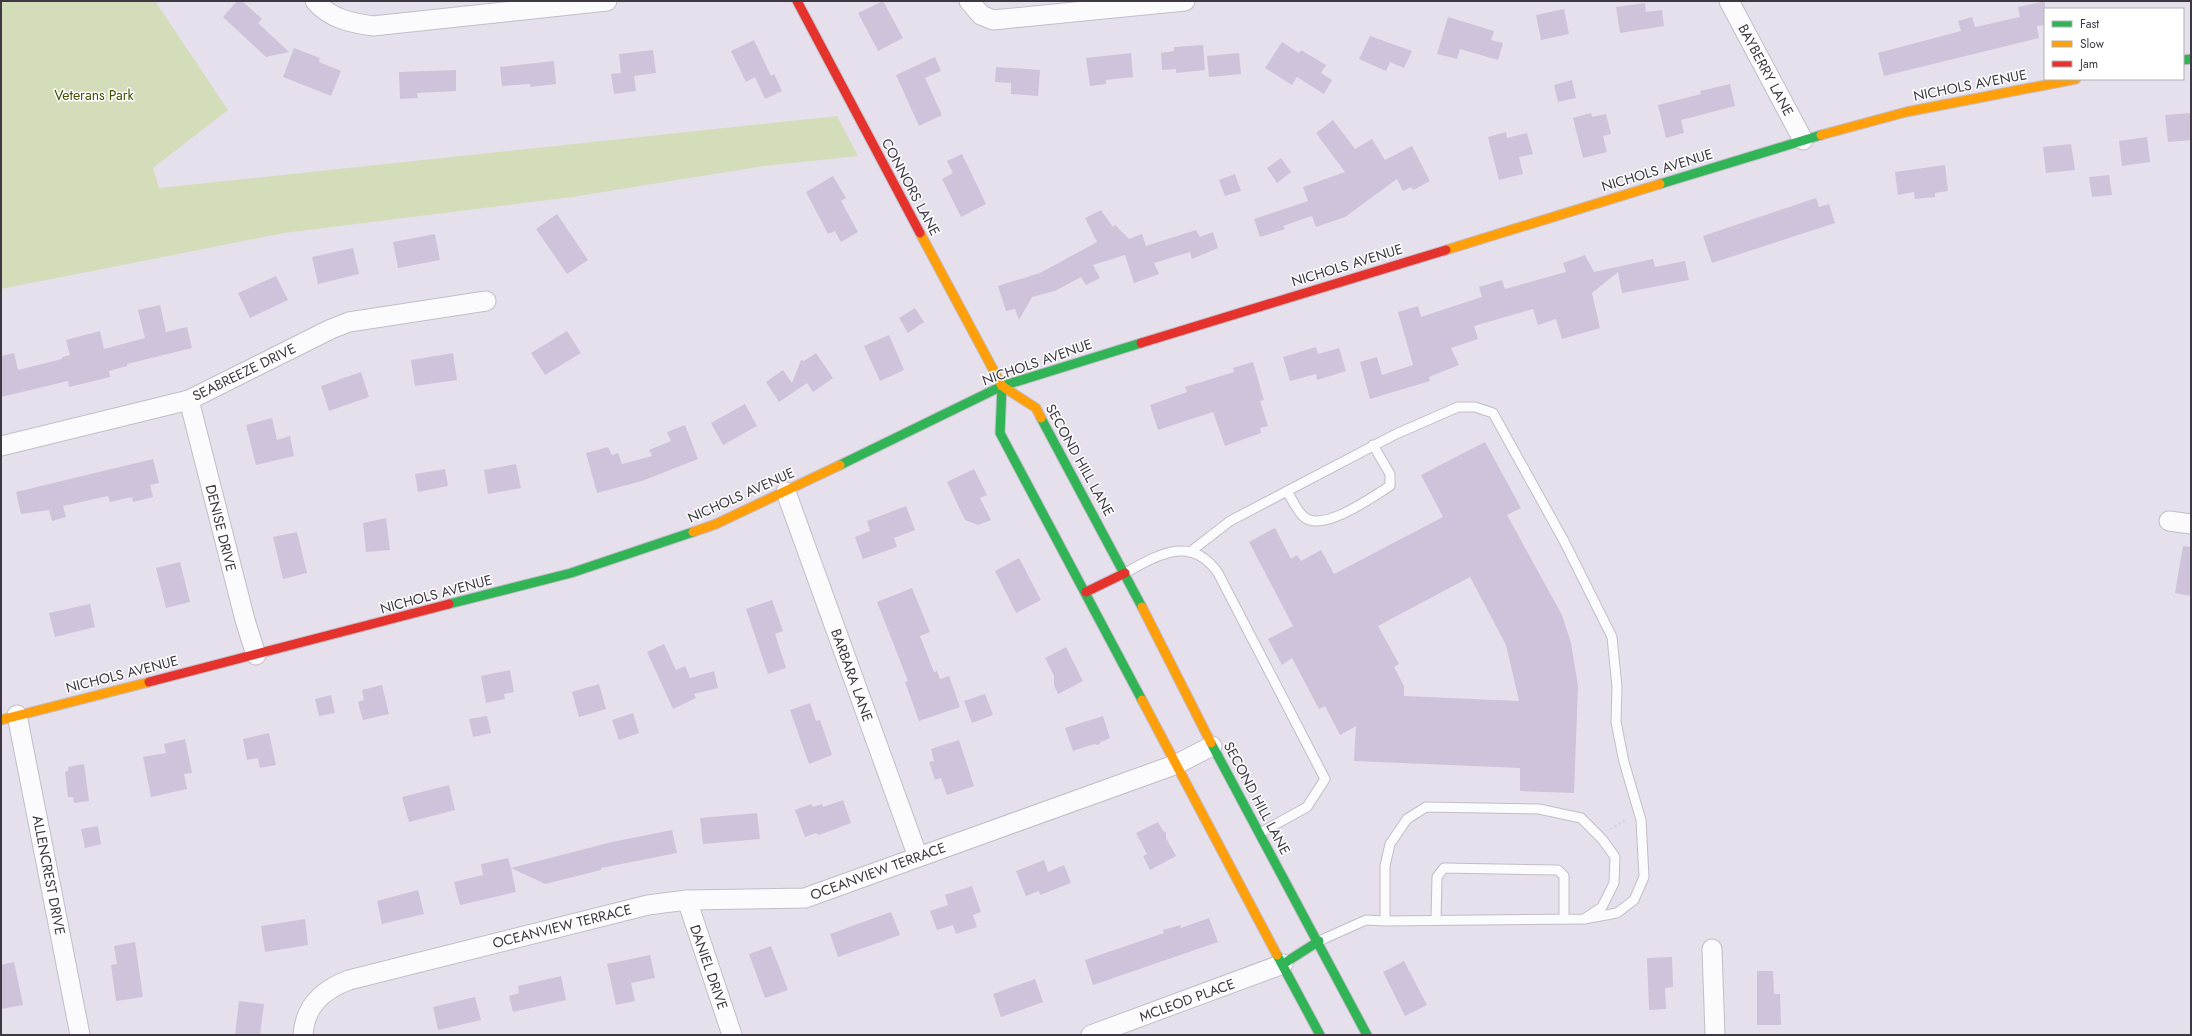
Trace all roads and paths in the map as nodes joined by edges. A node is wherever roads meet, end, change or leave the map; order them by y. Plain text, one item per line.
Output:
1 (315, 1) edge
2 (607, 1) edge
3 (797, 1) edge
4 (969, 1) edge
5 (1185, 1) edge
6 (1729, 1) edge
7 (2071, 80) edge
8 (1803, 140) junction
9 (486, 301) dead end
10 (1002, 386) junction
11 (189, 400) junction
12 (1373, 445) junction
13 (1, 446) edge
14 (1287, 491) junction
15 (786, 492) junction
16 (2169, 521) dead end
17 (2191, 524) edge
18 (1190, 552) junction
19 (1125, 572) junction
20 (1086, 592) junction
21 (256, 655) junction
22 (9, 718) edge
23 (1212, 746) junction
24 (1177, 764) junction
25 (1624, 813) dead end
26 (1596, 832) junction
27 (1260, 833) junction
28 (918, 857) junction
29 (687, 900) junction
30 (1564, 919) junction
31 (1584, 919) junction
32 (1436, 920) junction
33 (1385, 921) junction
34 (1318, 941) junction
35 (1712, 949) dead end
36 (1283, 964) junction
37 (80, 1035) edge
38 (303, 1035) edge
39 (732, 1035) edge
40 (1091, 1035) edge
41 (1320, 1035) edge
42 (1367, 1035) edge
43 (1715, 1035) edge

1 - 2 street
3 - 10 main road, CONNORS LANE
4 - 5 street
6 - 8 street, BAYBERRY LANE
7 - 8 main road, NICHOLS AVENUE
8 - 10 main road, NICHOLS AVENUE
9 - 11 street, SEABREEZE DRIVE
10 - 15 main road, NICHOLS AVENUE
10 - 19 main road, SECOND HILL LANE
10 - 20 main road
11 - 13 street, SEABREEZE DRIVE
11 - 21 street, DENISE DRIVE
12 - 14 lane
12 - 14 lane
12 - 31 lane
14 - 18 lane
15 - 21 main road, NICHOLS AVENUE
15 - 28 street, BARBARA LANE
16 - 17 street
18 - 19 lane
18 - 27 lane
19 - 20 main road
19 - 23 main road, SECOND HILL LANE
20 - 24 main road
21 - 22 main road, NICHOLS AVENUE
22 - 37 street, ALLENCREST DRIVE
23 - 24 street, OCEANVIEW TERRACE
23 - 27 main road, SECOND HILL LANE
24 - 28 street, OCEANVIEW TERRACE
24 - 36 main road
25 - 26 path
26 - 31 lane
26 - 33 lane
27 - 34 main road, SECOND HILL LANE
28 - 29 street, OCEANVIEW TERRACE
29 - 38 street, OCEANVIEW TERRACE
29 - 39 street, DANIEL DRIVE
30 - 31 lane
30 - 32 lane
30 - 32 lane
32 - 33 lane
33 - 34 lane
34 - 36 main road
34 - 42 main road, SECOND HILL LANE
35 - 43 street
36 - 40 street, MCLEOD PLACE
36 - 41 main road

